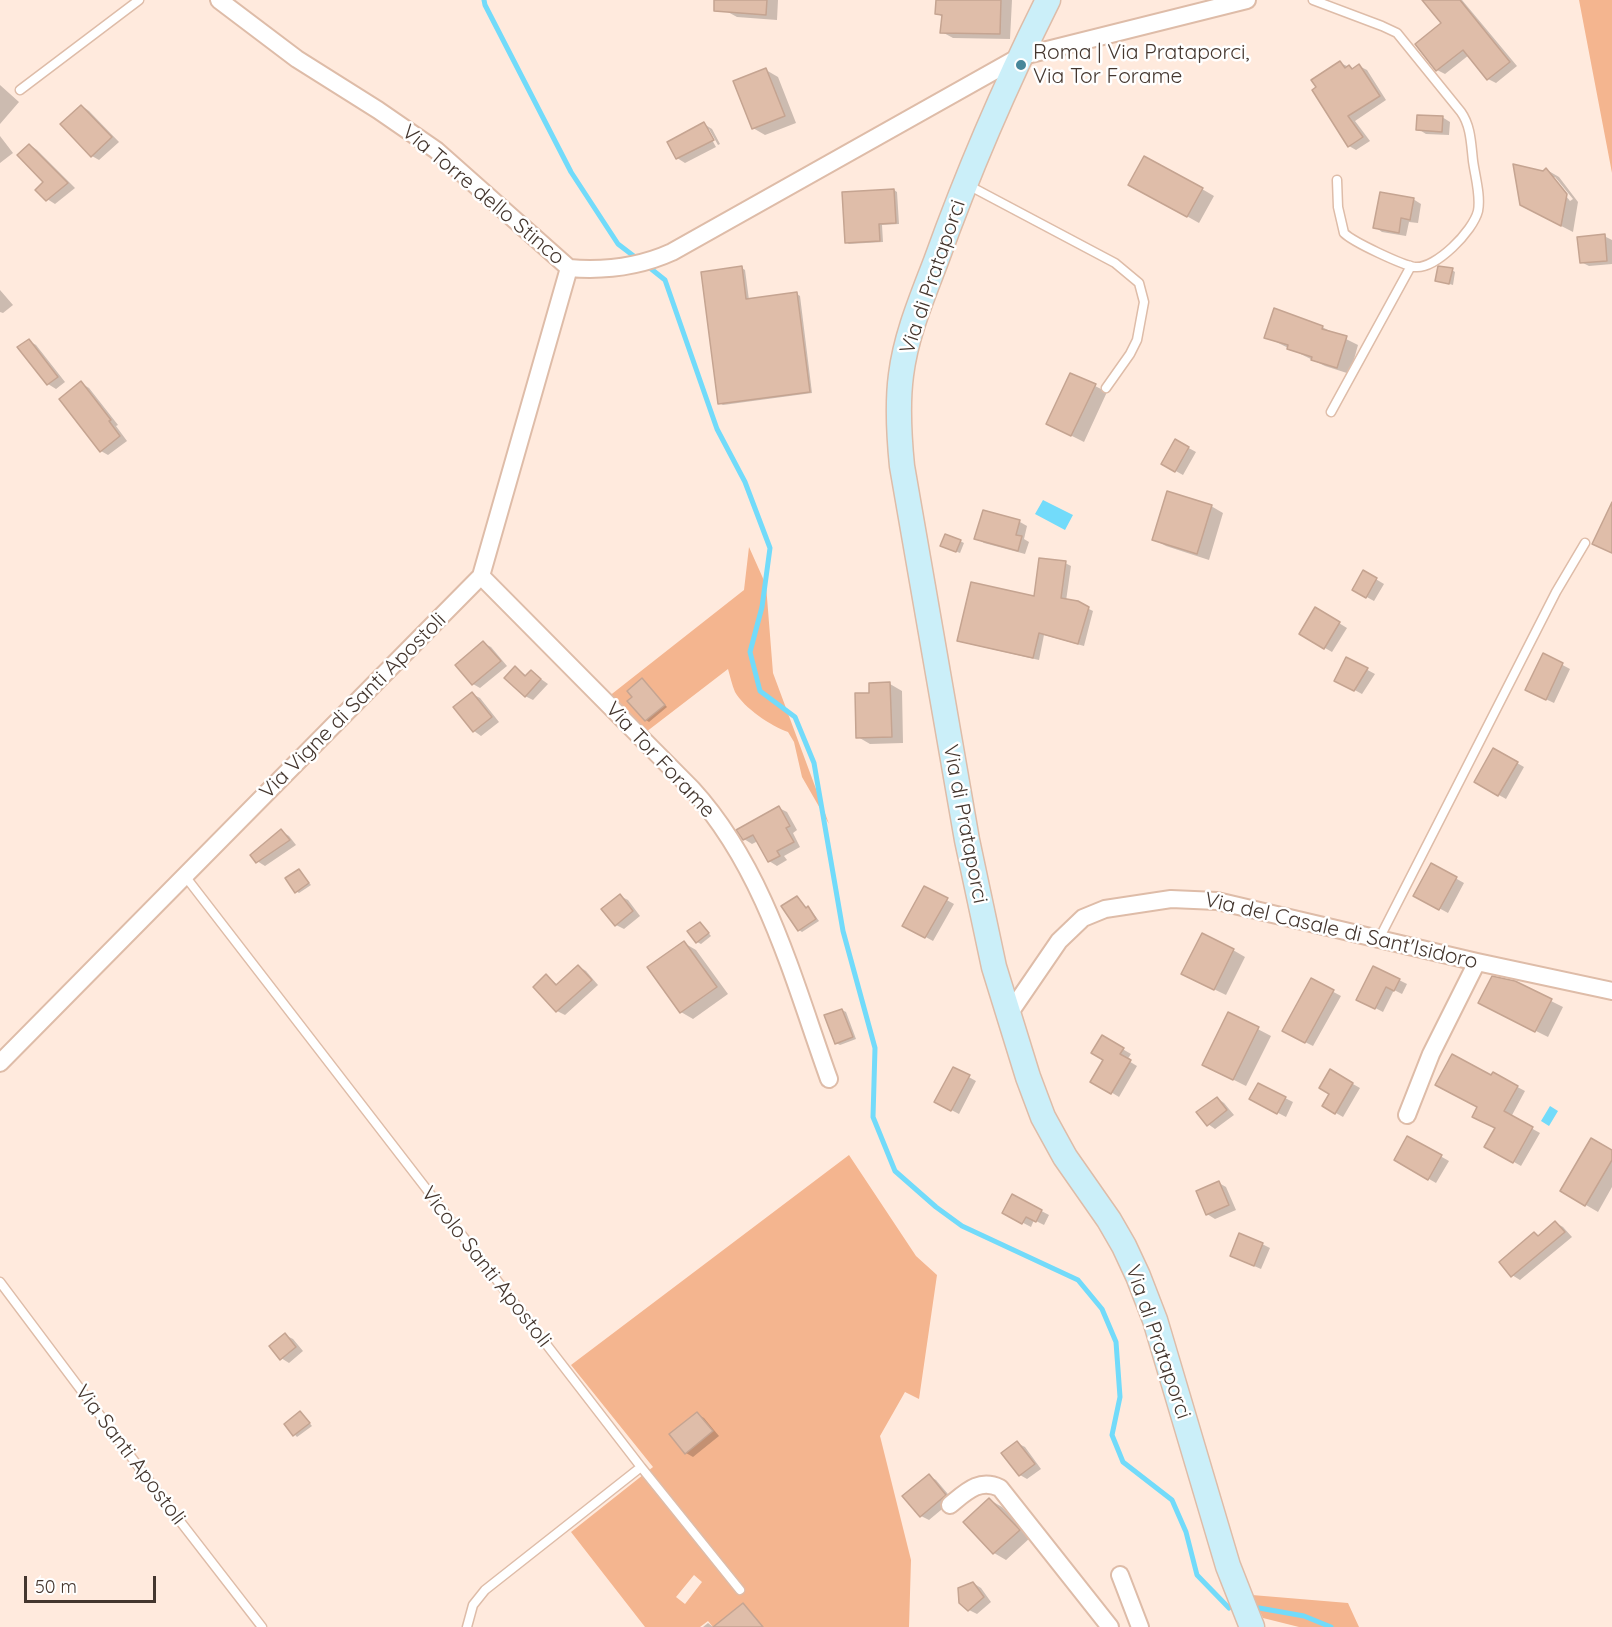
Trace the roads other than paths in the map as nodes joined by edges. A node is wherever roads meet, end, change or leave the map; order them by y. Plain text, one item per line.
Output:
1 (139, 0) edge
2 (219, 0) edge
3 (1048, 0) edge
4 (1247, 0) edge
5 (1314, 0) edge
6 (1019, 57) junction
7 (20, 90) dead end
8 (1337, 180) dead end
9 (966, 184) junction
10 (1411, 266) junction
11 (569, 268) junction
12 (1106, 388) dead end
13 (1331, 412) dead end
14 (1585, 543) dead end
15 (481, 576) junction
16 (185, 876) junction
17 (1379, 939) junction
18 (1477, 962) junction
19 (1612, 991) edge
20 (1009, 1014) junction
21 (0, 1063) edge
22 (829, 1079) dead end
23 (1407, 1115) dead end
24 (0, 1282) edge
25 (641, 1467) junction
26 (950, 1505) dead end
27 (1120, 1575) dead end
28 (740, 1590) dead end
29 (262, 1627) edge
30 (467, 1627) edge
31 (1110, 1627) edge
32 (1140, 1627) edge
33 (1252, 1627) edge

1 - 7 lane
2 - 11 street, Via Torre dello Stinco
3 - 6 street, Via di Prataporci
4 - 6 street, Via Torre dello Stinco
5 - 10 lane
6 - 9 street, Via di Prataporci
6 - 11 street, Via Torre dello Stinco
8 - 10 lane
9 - 12 lane
9 - 20 street, Via di Prataporci
10 - 13 lane
11 - 15 street, Via Vigne di Santi Apostoli
14 - 17 lane
15 - 16 street, Via Vigne di Santi Apostoli
15 - 22 street, Via Tor Forame
16 - 21 street, Via Vigne di Santi Apostoli
16 - 25 lane, Vicolo Santi Apostoli
17 - 18 street, Via del Casale di Sant'Isidoro
17 - 20 street, Via del Casale di Sant'Isidoro
18 - 19 street, Via del Casale di Sant'Isidoro
18 - 23 street
20 - 33 street, Via di Prataporci
24 - 29 lane, Via Santi Apostoli
25 - 28 lane, Vicolo Santi Apostoli
25 - 30 lane
26 - 31 street
27 - 32 street

